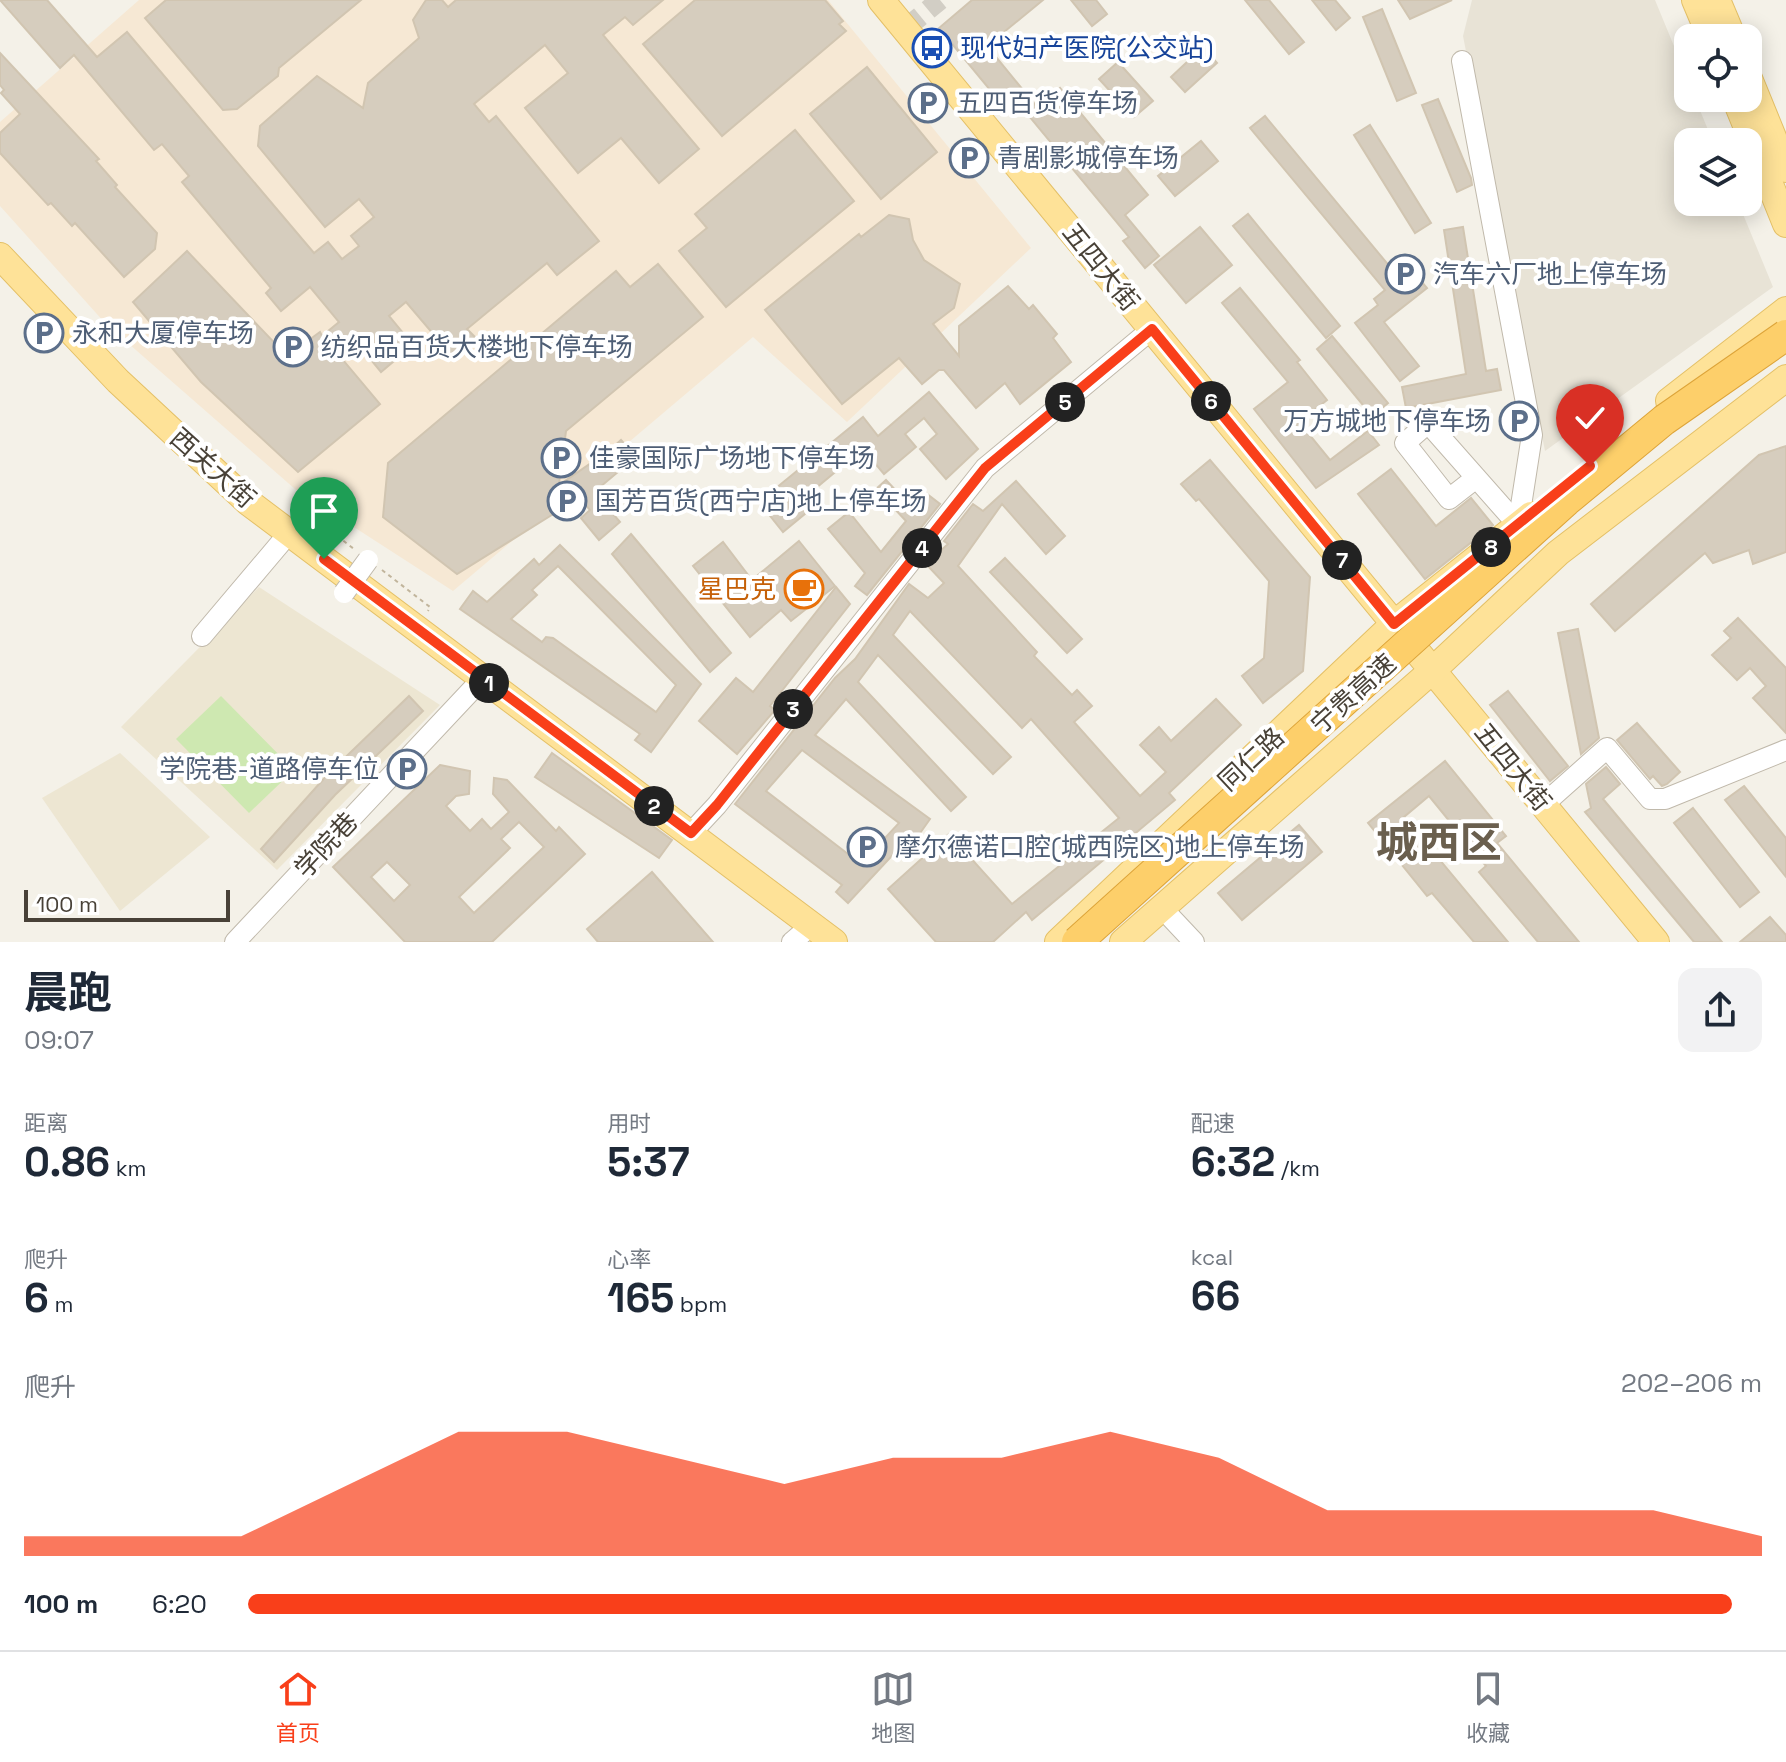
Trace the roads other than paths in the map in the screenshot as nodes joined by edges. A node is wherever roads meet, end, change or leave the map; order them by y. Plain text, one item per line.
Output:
1 (881, 0) edge
2 (1695, 0) edge
3 (1717, 0) edge
4 (1705, 24) edge
5 (1727, 24) edge
6 (1462, 61) dead end
7 (1762, 110) edge
8 (1741, 112) edge
9 (1786, 169) edge
10 (1786, 224) edge
11 (0, 256) edge
12 (1786, 310) edge
13 (1152, 329) junction
14 (1786, 335) edge
15 (1786, 359) edge
16 (1786, 378) edge
17 (1476, 478) dead end
18 (1518, 525) junction
19 (289, 533) junction
20 (368, 560) road end
21 (344, 593) dead end
22 (1394, 624) junction
23 (202, 636) dead end
24 (1434, 669) junction
25 (483, 678) junction
26 (1786, 750) edge
27 (1544, 804) junction
28 (691, 833) junction
29 (1162, 908) junction
30 (813, 924) junction
31 (235, 942) edge
32 (792, 942) edge
33 (834, 942) edge
34 (1058, 942) edge
35 (1077, 942) edge
36 (1107, 942) edge
37 (1123, 942) edge
38 (1194, 942) edge
39 (1656, 942) edge

1 - 13 main road, 五四大街
2 - 4 main road
3 - 5 main road
6 - 18 street
7 - 9 main road
8 - 10 main road
11 - 19 main road, 西关大街
12 - 18 main road, 同仁路
13 - 22 main road, 五四大街
13 - 28 street
14 - 35 highway, 宁贵高速, bridge
15 - 36 highway, 宁贵高速
16 - 24 main road, 同仁路
17 - 18 street
18 - 22 main road, 同仁路
19 - 23 street
19 - 25 main road, 西关大街
20 - 21 street, bridge
22 - 24 main road, 五四大街
22 - 34 main road, 同仁路
24 - 27 main road, 五四大街
24 - 29 main road, 同仁路
25 - 28 main road, 西关大街
25 - 31 street, 学院巷
26 - 27 street
27 - 39 main road, 五四大街
28 - 30 main road, 西关大街
29 - 37 main road, 同仁路
29 - 38 street
30 - 32 street
30 - 33 main road, 西关大街

